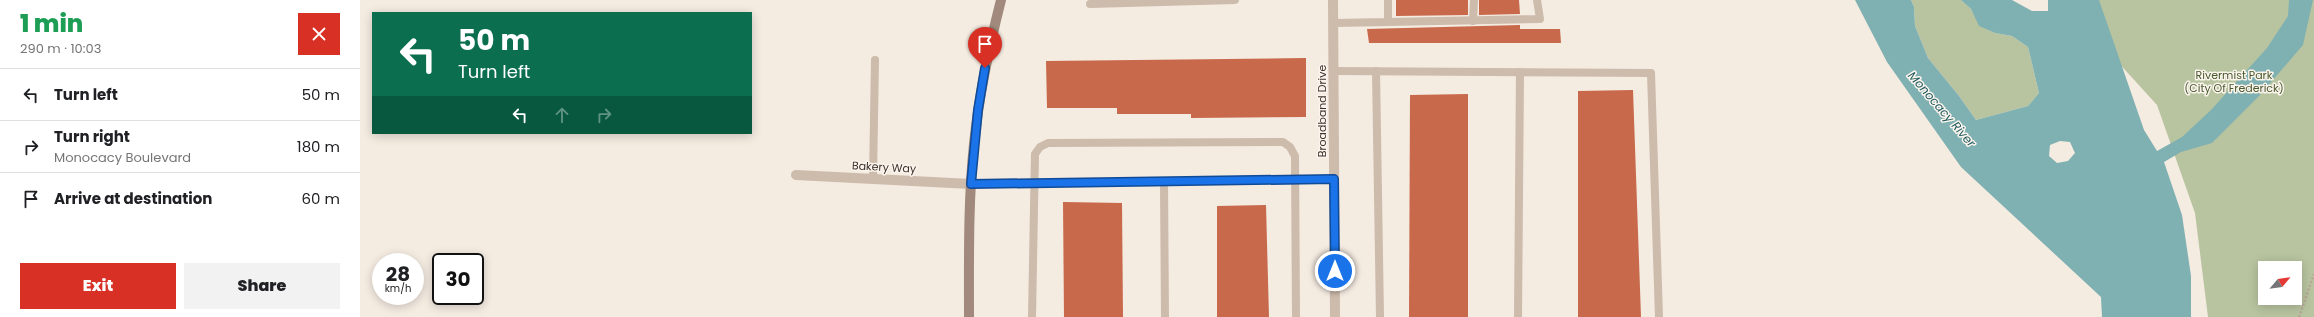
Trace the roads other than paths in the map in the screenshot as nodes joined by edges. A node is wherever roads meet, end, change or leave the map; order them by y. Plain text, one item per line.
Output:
1 (1001, 0) edge
2 (1235, 0) edge
3 (1333, 0) edge
4 (1388, 0) edge
5 (1474, 0) edge
6 (1537, 0) edge
7 (1090, 4) dead end
8 (1473, 21) junction
9 (1388, 22) junction
10 (1333, 23) junction
11 (875, 60) dead end
12 (1334, 71) junction
13 (1376, 72) junction
14 (1520, 72) junction
15 (796, 175) dead end
16 (873, 179) junction
17 (1334, 179) junction
18 (1295, 180) junction
19 (1164, 181) junction
20 (1034, 183) junction
21 (971, 184) junction
22 (969, 317) edge
23 (1032, 317) edge
24 (1165, 317) edge
25 (1296, 317) edge
26 (1335, 317) edge
27 (1380, 317) edge
28 (1518, 317) edge
29 (1659, 317) edge

1 - 21 main road
2 - 7 lane
3 - 10 street, Broadband Drive
4 - 9 lane
5 - 8 lane
6 - 8 lane
8 - 9 lane
9 - 10 lane
10 - 12 street, Broadband Drive
11 - 16 lane
12 - 13 lane
12 - 17 street, Broadband Drive
13 - 14 lane
13 - 27 lane
14 - 28 lane
14 - 29 lane
15 - 16 street, Bakery Way
16 - 21 street, Bakery Way
17 - 18 lane
17 - 26 street, Broadband Drive
18 - 19 lane
18 - 20 lane
18 - 25 lane
19 - 20 lane
19 - 24 lane
20 - 21 lane
20 - 23 lane
21 - 22 main road

